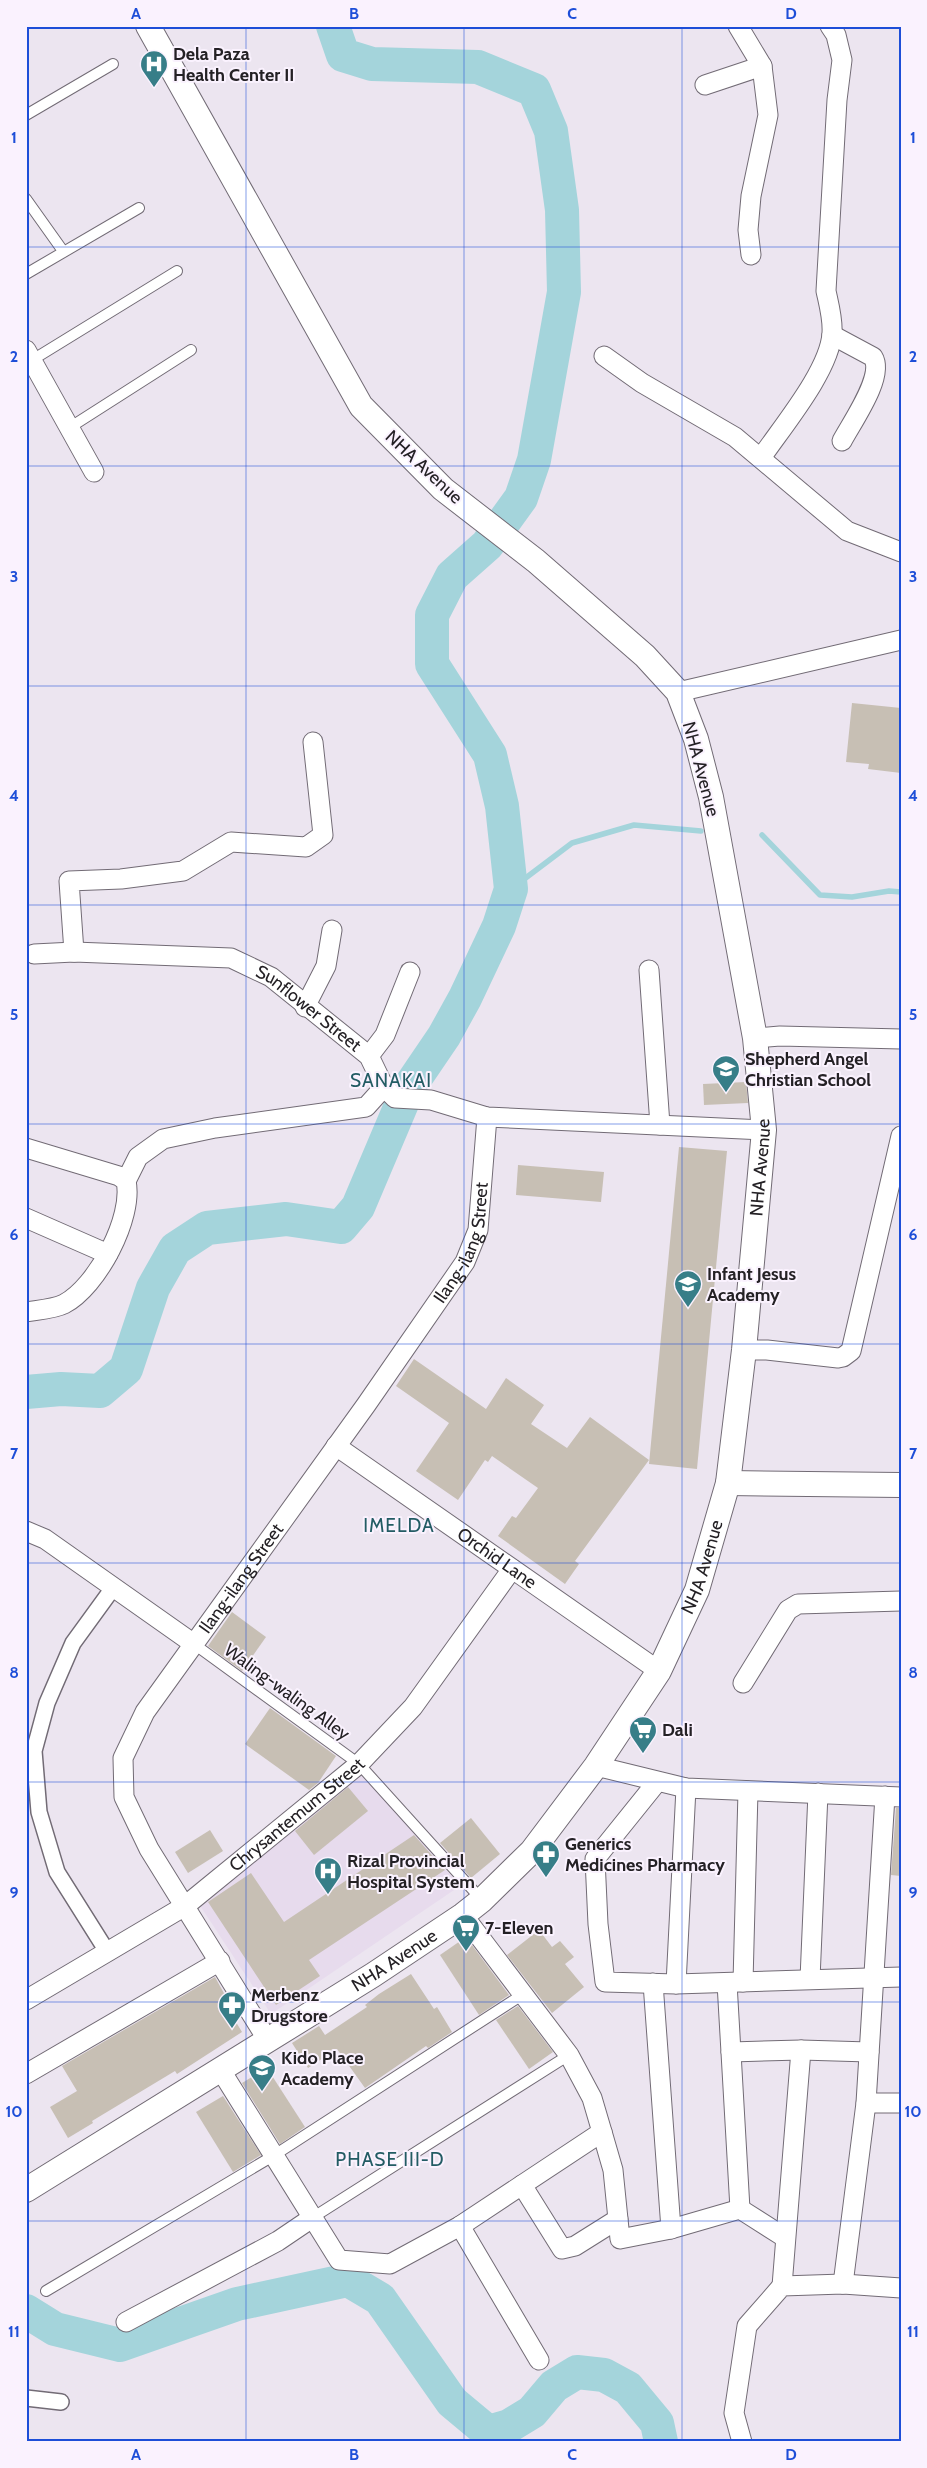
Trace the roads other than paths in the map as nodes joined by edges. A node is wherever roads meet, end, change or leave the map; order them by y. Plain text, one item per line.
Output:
1 (148, 26) edge
2 (738, 26) edge
3 (830, 26) edge
4 (113, 64) dead end
5 (762, 66) junction
6 (705, 85) dead end
7 (26, 115) edge
8 (26, 199) edge
9 (139, 208) dead end
10 (63, 250) junction
11 (751, 255) dead end
12 (177, 271) dead end
13 (26, 274) edge
14 (832, 335) junction
15 (191, 350) dead end
16 (604, 356) dead end
17 (28, 358) edge
18 (69, 428) junction
19 (842, 441) dead end
20 (761, 458) junction
21 (94, 472) dead end
22 (901, 552) edge
23 (901, 640) edge
24 (678, 692) junction
25 (313, 742) dead end
26 (332, 930) dead end
27 (74, 952) junction
28 (34, 954) dead end
29 (649, 970) dead end
30 (410, 972) dead end
31 (305, 1007) junction
32 (755, 1038) junction
33 (901, 1039) edge
34 (369, 1056) junction
35 (389, 1092) junction
36 (487, 1117) junction
37 (660, 1125) junction
38 (764, 1130) junction
39 (901, 1136) edge
40 (26, 1148) edge
41 (126, 1181) junction
42 (26, 1218) edge
43 (108, 1254) junction
44 (26, 1312) edge
45 (744, 1350) junction
46 (336, 1446) junction
47 (728, 1483) junction
48 (901, 1485) edge
49 (26, 1531) edge
50 (512, 1569) junction
51 (113, 1588) junction
52 (901, 1601) edge
53 (194, 1644) junction
54 (659, 1671) junction
55 (743, 1683) dead end
56 (359, 1764) junction
57 (596, 1766) junction
58 (657, 1782) junction
59 (686, 1788) junction
60 (748, 1791) junction
61 (818, 1793) junction
62 (893, 1797) edge
63 (482, 1900) junction
64 (185, 1906) junction
65 (463, 1915) junction
66 (108, 1954) junction
67 (220, 1961) junction
68 (874, 1977) junction
69 (901, 1977) edge
70 (810, 1979) junction
71 (735, 1982) junction
72 (653, 1983) junction
73 (676, 1984) junction
74 (522, 1995) junction
75 (26, 2000) edge
76 (267, 2039) junction
77 (801, 2050) junction
78 (731, 2052) junction
79 (869, 2052) junction
80 (569, 2055) junction
81 (220, 2069) junction
82 (26, 2074) edge
83 (866, 2103) junction
84 (901, 2103) edge
85 (602, 2132) junction
86 (273, 2156) junction
87 (522, 2185) junction
88 (26, 2190) edge
89 (740, 2209) junction
90 (312, 2218) junction
91 (618, 2219) junction
92 (460, 2226) junction
93 (671, 2229) junction
94 (784, 2236) junction
95 (843, 2284) junction
96 (782, 2286) junction
97 (901, 2288) edge
98 (46, 2291) dead end
99 (126, 2322) dead end
100 (539, 2360) dead end
101 (26, 2398) edge
102 (61, 2402) dead end
103 (742, 2442) edge

1 - 24 street, NHA Avenue
2 - 5 street
3 - 14 street
4 - 7 lane
5 - 6 street
5 - 11 street
8 - 10 lane
9 - 10 lane
10 - 13 lane
12 - 17 lane
14 - 19 street
14 - 20 street
15 - 18 lane
16 - 20 street
17 - 18 street
18 - 21 street
20 - 22 street
23 - 24 street
24 - 32 street, NHA Avenue
25 - 27 street
26 - 31 street
27 - 28 street, Sunflower Street
27 - 31 street, Sunflower Street
29 - 37 street
30 - 34 street
31 - 34 street, Sunflower Street
32 - 33 street
32 - 38 street, NHA Avenue
34 - 35 street, Sunflower Street
35 - 36 street
35 - 41 street
36 - 37 street
36 - 46 street, Ilang-ilang Street
37 - 38 street
38 - 45 street, NHA Avenue
39 - 45 street
40 - 41 street
41 - 43 street
42 - 43 street
43 - 44 street
45 - 47 street, NHA Avenue
46 - 50 street, Orchid Lane
46 - 53 street, Ilang-ilang Street
47 - 48 street
47 - 54 street, NHA Avenue
49 - 51 street
50 - 54 street, Orchid Lane
50 - 56 street, Chrysantemum Street
51 - 53 street
51 - 66 street
52 - 55 street
53 - 56 lane, Waling-waling Alley
53 - 64 street, Ilang-ilang Street
54 - 57 street, NHA Avenue
56 - 63 lane, Waling-waling Alley
56 - 64 street, Chrysantemum Street
57 - 58 street
57 - 63 street, NHA Avenue
58 - 59 street
58 - 72 street
59 - 60 street
59 - 73 street
60 - 61 street
60 - 71 street
61 - 62 street
61 - 70 street
62 - 68 street
63 - 65 street, NHA Avenue
64 - 66 street, Chrysantemum Street
64 - 67 street, Ilang-ilang Street
65 - 74 street
65 - 76 street, NHA Avenue
66 - 75 street, Chrysantemum Street
67 - 76 street, Ilang-ilang Street
67 - 82 street
68 - 69 street
68 - 70 street
68 - 79 street
70 - 71 street
71 - 73 street
71 - 78 street
72 - 73 street
72 - 93 street
74 - 80 street
74 - 86 lane
76 - 81 street, NHA Avenue
77 - 78 street
77 - 79 street
77 - 94 street
78 - 89 street
79 - 83 street
80 - 85 street
80 - 90 lane
81 - 86 street
81 - 88 street, NHA Avenue
83 - 84 street
83 - 95 street
85 - 87 street
85 - 91 street
86 - 90 street
86 - 98 lane
87 - 91 street
87 - 92 street
89 - 93 street
89 - 94 street
90 - 92 street
90 - 99 street
91 - 93 street
92 - 100 street
94 - 96 street
95 - 96 street
95 - 97 street
96 - 103 street
101 - 102 street

